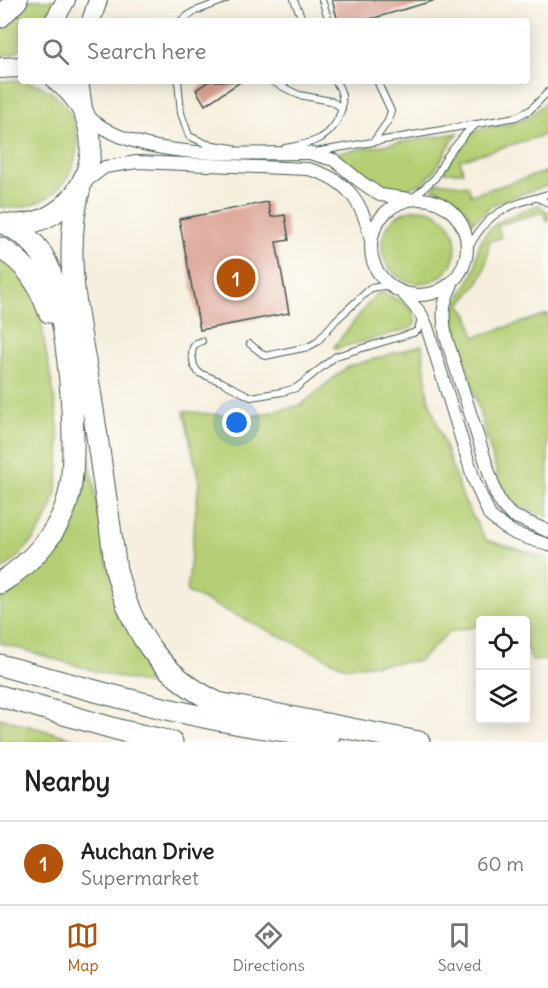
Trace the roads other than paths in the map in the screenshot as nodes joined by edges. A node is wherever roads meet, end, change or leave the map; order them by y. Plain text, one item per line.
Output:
1 (17, 0) edge
2 (66, 0) edge
3 (98, 0) edge
4 (225, 0) edge
5 (294, 0) edge
6 (322, 0) edge
7 (0, 17) edge
8 (56, 18) edge
9 (92, 18) edge
10 (185, 18) edge
11 (302, 18) edge
12 (328, 18) edge
13 (61, 84) edge
14 (79, 84) edge
15 (178, 84) edge
16 (277, 84) edge
17 (337, 84) edge
18 (378, 84) edge
19 (548, 92) edge
20 (342, 108) junction
21 (84, 111) junction
22 (477, 124) junction
23 (374, 141) junction
24 (257, 152) junction
25 (309, 153) junction
26 (80, 187) junction
27 (548, 194) edge
28 (537, 197) junction
29 (411, 199) junction
30 (548, 203) edge
31 (3, 223) edge
32 (371, 241) junction
33 (0, 249) edge
34 (467, 252) junction
35 (454, 281) junction
36 (390, 285) junction
37 (403, 293) junction
38 (421, 314) junction
39 (202, 341) dead end
40 (250, 344) dead end
41 (72, 439) junction
42 (548, 531) edge
43 (548, 545) edge
44 (0, 583) edge
45 (0, 665) edge
46 (0, 696) edge
47 (172, 742) edge
48 (407, 742) edge
49 (419, 742) edge

1 - 7 highway
2 - 8 main road
3 - 9 main road
4 - 10 lane
5 - 11 lane
6 - 12 lane
13 - 21 main road
14 - 21 main road
15 - 24 lane
16 - 20 lane
17 - 20 lane
18 - 23 lane
19 - 22 lane
20 - 24 lane
21 - 24 street
21 - 26 main road
22 - 23 lane
22 - 29 lane
23 - 25 lane
24 - 25 street
25 - 29 street
26 - 31 main road
26 - 32 street
26 - 49 highway
27 - 28 lane
28 - 30 lane
28 - 34 lane
29 - 32 street
29 - 34 street
31 - 41 highway
32 - 36 street
33 - 41 highway
34 - 35 street
35 - 37 street
35 - 42 street
36 - 37 street
36 - 40 lane
37 - 38 street
38 - 39 lane
38 - 43 street
41 - 44 highway
45 - 48 highway
46 - 47 highway

